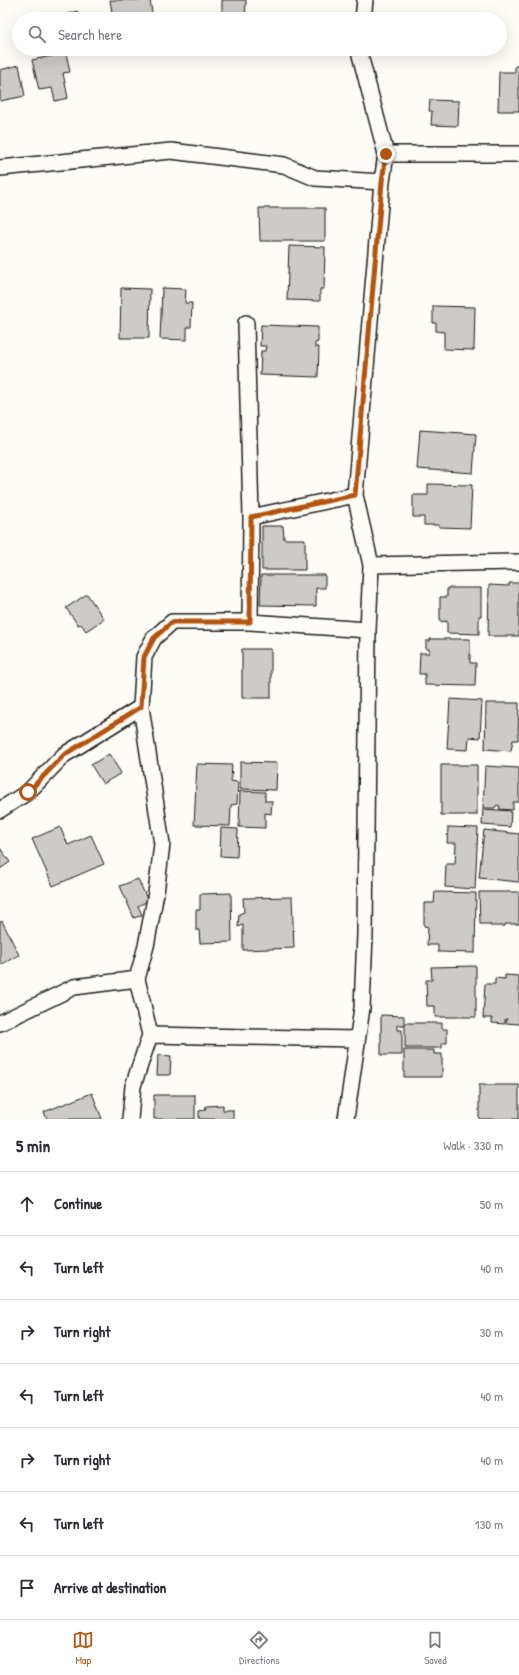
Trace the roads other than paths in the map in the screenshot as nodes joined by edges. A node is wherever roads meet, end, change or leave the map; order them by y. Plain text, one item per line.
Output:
1 (365, 0) edge
2 (364, 12) edge
3 (361, 56) edge
4 (386, 154) junction
5 (519, 154) edge
6 (0, 168) edge
7 (382, 182) junction
8 (246, 323) dead end
9 (355, 495) junction
10 (251, 517) junction
11 (519, 562) edge
12 (371, 565) junction
13 (250, 622) junction
14 (368, 630) junction
15 (141, 707) junction
16 (0, 810) edge
17 (137, 979) junction
18 (0, 1023) edge
19 (150, 1035) junction
20 (357, 1039) junction
21 (130, 1119) edge
22 (346, 1119) edge

1 - 2 street
3 - 4 street
4 - 5 street
4 - 7 street
6 - 7 street
7 - 9 street
8 - 10 street
9 - 10 street
9 - 12 street
10 - 13 street
11 - 12 street
12 - 14 street
13 - 14 street
13 - 15 street
14 - 20 street
15 - 16 street
15 - 17 street
17 - 18 street
17 - 19 street
19 - 20 street
19 - 21 street
20 - 22 street

